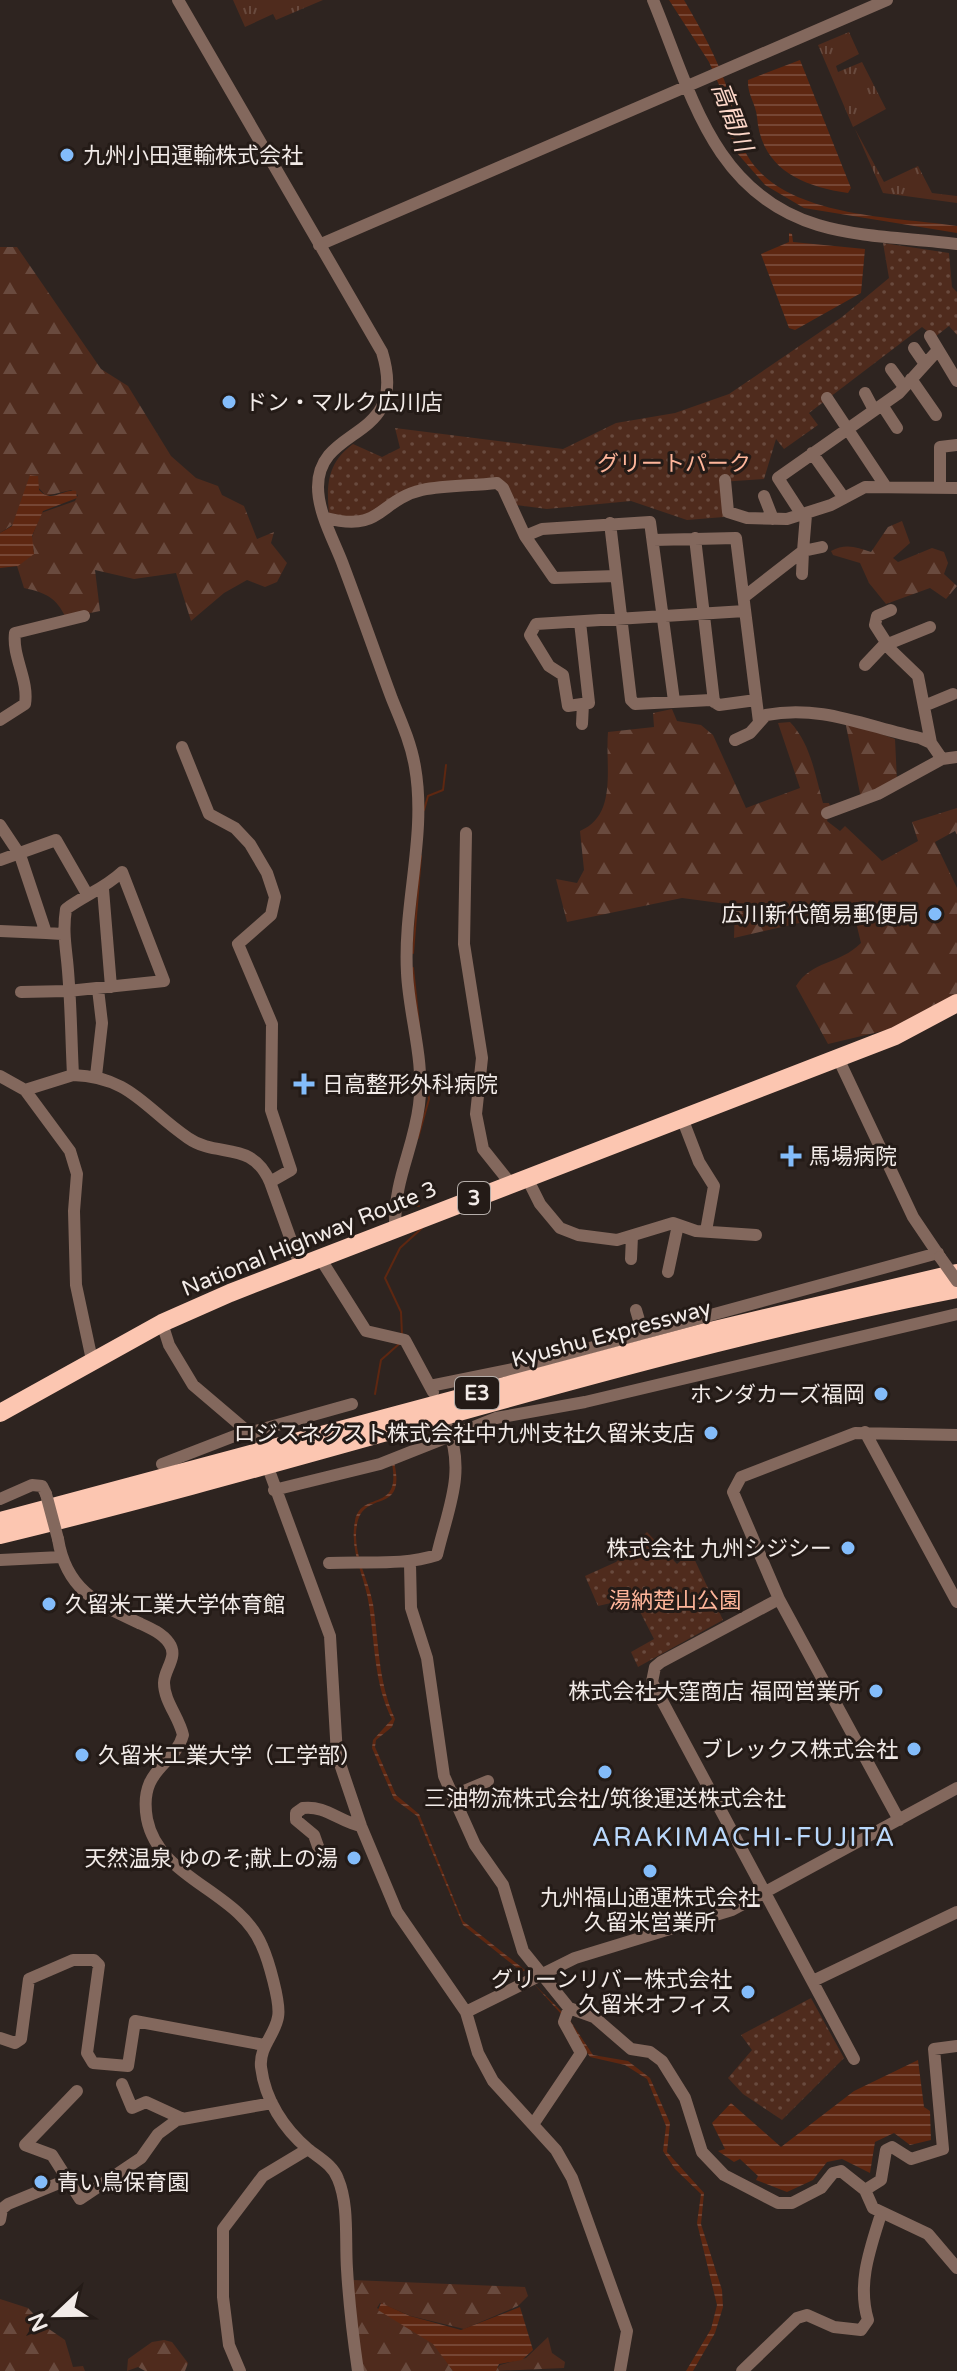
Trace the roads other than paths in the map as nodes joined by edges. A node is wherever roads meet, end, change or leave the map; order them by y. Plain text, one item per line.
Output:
1 (178, 0) edge
2 (653, 0) edge
3 (887, 0) edge
4 (688, 84) junction
5 (957, 244) edge
6 (319, 245) junction
7 (930, 336) dead end
8 (914, 348) dead end
9 (938, 350) junction
10 (925, 364) junction
11 (891, 369) dead end
12 (957, 381) edge
13 (908, 383) junction
14 (865, 393) dead end
15 (827, 398) dead end
16 (878, 407) junction
17 (936, 415) dead end
18 (897, 428) dead end
19 (847, 429) junction
20 (957, 445) edge
21 (812, 453) junction
22 (725, 480) dead end
23 (886, 487) junction
24 (940, 487) junction
25 (957, 488) edge
26 (764, 496) dead end
27 (844, 498) junction
28 (728, 512) junction
29 (712, 514) dead end
30 (804, 515) junction
31 (326, 518) junction
32 (773, 519) junction
33 (610, 523) junction
34 (525, 536) junction
35 (695, 538) junction
36 (653, 540) junction
37 (822, 547) dead end
38 (803, 551) junction
39 (802, 574) dead end
40 (616, 576) junction
41 (744, 597) junction
42 (891, 610) dead end
43 (745, 611) junction
44 (704, 614) junction
45 (84, 616) dead end
46 (663, 618) junction
47 (622, 620) junction
48 (580, 622) junction
49 (930, 627) dead end
50 (886, 644) junction
51 (865, 665) dead end
52 (953, 694) dead end
53 (756, 700) junction
54 (674, 701) junction
55 (714, 702) junction
56 (583, 704) junction
57 (924, 706) junction
58 (0, 720) edge
59 (759, 722) junction
60 (582, 724) dead end
61 (735, 740) dead end
62 (931, 743) junction
63 (182, 747) dead end
64 (957, 757) edge
65 (942, 759) junction
66 (827, 813) dead end
67 (0, 825) edge
68 (466, 833) dead end
69 (20, 855) junction
70 (0, 860) edge
71 (103, 889) junction
72 (87, 894) junction
73 (0, 931) edge
74 (46, 933) junction
75 (62, 934) junction
76 (105, 988) junction
77 (68, 991) junction
78 (21, 992) dead end
79 (957, 1003) edge
80 (838, 1058) junction
81 (73, 1075) junction
82 (0, 1076) edge
83 (96, 1076) junction
84 (25, 1090) junction
85 (682, 1118) junction
86 (519, 1181) junction
87 (270, 1182) junction
88 (678, 1225) junction
89 (395, 1229) junction
90 (706, 1231) junction
91 (756, 1235) dead end
92 (632, 1236) junction
93 (939, 1255) junction
94 (320, 1258) junction
95 (631, 1259) dead end
96 (300, 1265) junction
97 (957, 1267) edge
98 (668, 1272) dead end
99 (957, 1273) edge
100 (957, 1281) edge
101 (957, 1289) edge
102 (854, 1295) junction
103 (636, 1310) dead end
104 (957, 1314) edge
105 (162, 1323) junction
106 (643, 1334) junction
107 (92, 1360) junction
108 (352, 1404) dead end
109 (0, 1413) edge
110 (449, 1432) junction
111 (865, 1432) junction
112 (254, 1434) junction
113 (957, 1435) edge
114 (162, 1464) dead end
115 (270, 1473) dead end
116 (274, 1490) junction
117 (0, 1499) edge
118 (0, 1521) edge
119 (0, 1535) edge
120 (61, 1557) junction
121 (0, 1560) edge
122 (329, 1563) dead end
123 (410, 1564) junction
124 (779, 1599) junction
125 (957, 1602) edge
126 (488, 1781) dead end
127 (957, 1788) edge
128 (452, 1796) junction
129 (899, 1820) junction
130 (361, 1826) junction
131 (320, 1852) dead end
132 (766, 1893) junction
133 (957, 1912) edge
134 (539, 1973) junction
135 (813, 1981) junction
136 (466, 2012) junction
137 (567, 2015) junction
138 (0, 2038) edge
139 (264, 2045) junction
140 (957, 2046) edge
141 (854, 2059) dead end
142 (122, 2084) dead end
143 (77, 2091) dead end
144 (272, 2103) junction
145 (183, 2119) junction
146 (534, 2123) junction
147 (308, 2149) junction
148 (69, 2179) junction
149 (865, 2190) junction
150 (881, 2214) junction
151 (0, 2220) edge
152 (957, 2268) edge
153 (240, 2371) edge
154 (358, 2371) edge
155 (620, 2371) edge
156 (742, 2371) edge

1 - 6 street
2 - 4 street
3 - 4 street
4 - 5 street
4 - 6 street
6 - 31 street
7 - 9 street
8 - 10 street
9 - 10 street
9 - 12 street
10 - 13 street
11 - 13 street
13 - 16 street
13 - 17 street
14 - 16 street
15 - 19 street
16 - 18 street
16 - 19 street
19 - 21 street
19 - 23 street
20 - 24 street
21 - 27 street
21 - 30 street
22 - 28 street
23 - 24 street
23 - 27 street
24 - 25 street
26 - 32 street
27 - 30 street
28 - 29 street
28 - 32 street
30 - 32 street
30 - 38 street
31 - 34 street
31 - 89 street
33 - 34 street
33 - 36 street
33 - 40 street
34 - 40 street
35 - 36 street
35 - 41 street
35 - 44 street
36 - 46 street
37 - 38 street
38 - 39 street
38 - 41 street
40 - 47 street
41 - 43 street
42 - 50 street
43 - 44 street
43 - 53 street
44 - 46 street
44 - 55 street
45 - 58 street
46 - 47 street
46 - 54 street
47 - 48 street
47 - 54 street
48 - 56 street
48 - 56 street
49 - 50 street
50 - 51 street
50 - 57 street
52 - 57 street
53 - 55 street
53 - 59 street
54 - 55 street
56 - 60 street
57 - 62 street
59 - 61 street
59 - 62 street
62 - 65 street
63 - 87 street
64 - 65 street
65 - 66 street
67 - 69 street
68 - 86 street
69 - 70 street
69 - 72 street
69 - 74 street
71 - 72 street
71 - 76 street
71 - 76 street
72 - 75 street
73 - 74 street
74 - 75 street
75 - 77 street
76 - 77 street
76 - 83 street
77 - 78 street
77 - 81 street
79 - 80 highway, National Highway Route 3 / 3
80 - 85 highway, National Highway Route 3 / 3
80 - 93 street
81 - 83 street
81 - 84 street
82 - 84 street
83 - 87 street
84 - 107 street
85 - 86 highway, National Highway Route 3 / 3
85 - 90 street
86 - 89 highway, National Highway Route 3 / 3
86 - 92 street
87 - 96 street
88 - 90 street
88 - 92 street
88 - 98 street
89 - 94 highway, National Highway Route 3 / 3
90 - 91 street
92 - 95 street
93 - 100 street, bridge
93 - 106 street
94 - 96 highway, National Highway Route 3 / 3
94 - 106 street
96 - 105 highway, National Highway Route 3 / 3
97 - 102 highway
99 - 102 highway, Kyushu Expressway / E3
101 - 119 highway, Kyushu Expressway / E3
102 - 118 highway, Kyushu Expressway / E3
103 - 106 street
104 - 110 street
105 - 107 highway, National Highway Route 3 / 3
105 - 112 street
107 - 109 highway, National Highway Route 3 / 3
108 - 112 street
110 - 116 street
110 - 123 street
111 - 113 street
111 - 124 street
111 - 125 street
112 - 114 street
115 - 116 street
116 - 130 street
117 - 120 street, bridge
120 - 121 street
120 - 139 street
122 - 123 street
123 - 128 street
124 - 129 street
124 - 132 street
126 - 128 street
127 - 129 street
128 - 134 street
129 - 132 street
130 - 131 street
130 - 136 street
132 - 134 street
132 - 135 street
133 - 135 street
134 - 136 street
134 - 137 street
135 - 141 street
136 - 146 street
137 - 146 street
137 - 149 street
138 - 139 street
139 - 144 street
140 - 149 street
142 - 145 street
143 - 148 street
144 - 145 street
144 - 147 street
145 - 148 street
146 - 155 street
147 - 153 street
147 - 154 street
148 - 151 street
149 - 150 street
150 - 152 street
150 - 156 street

